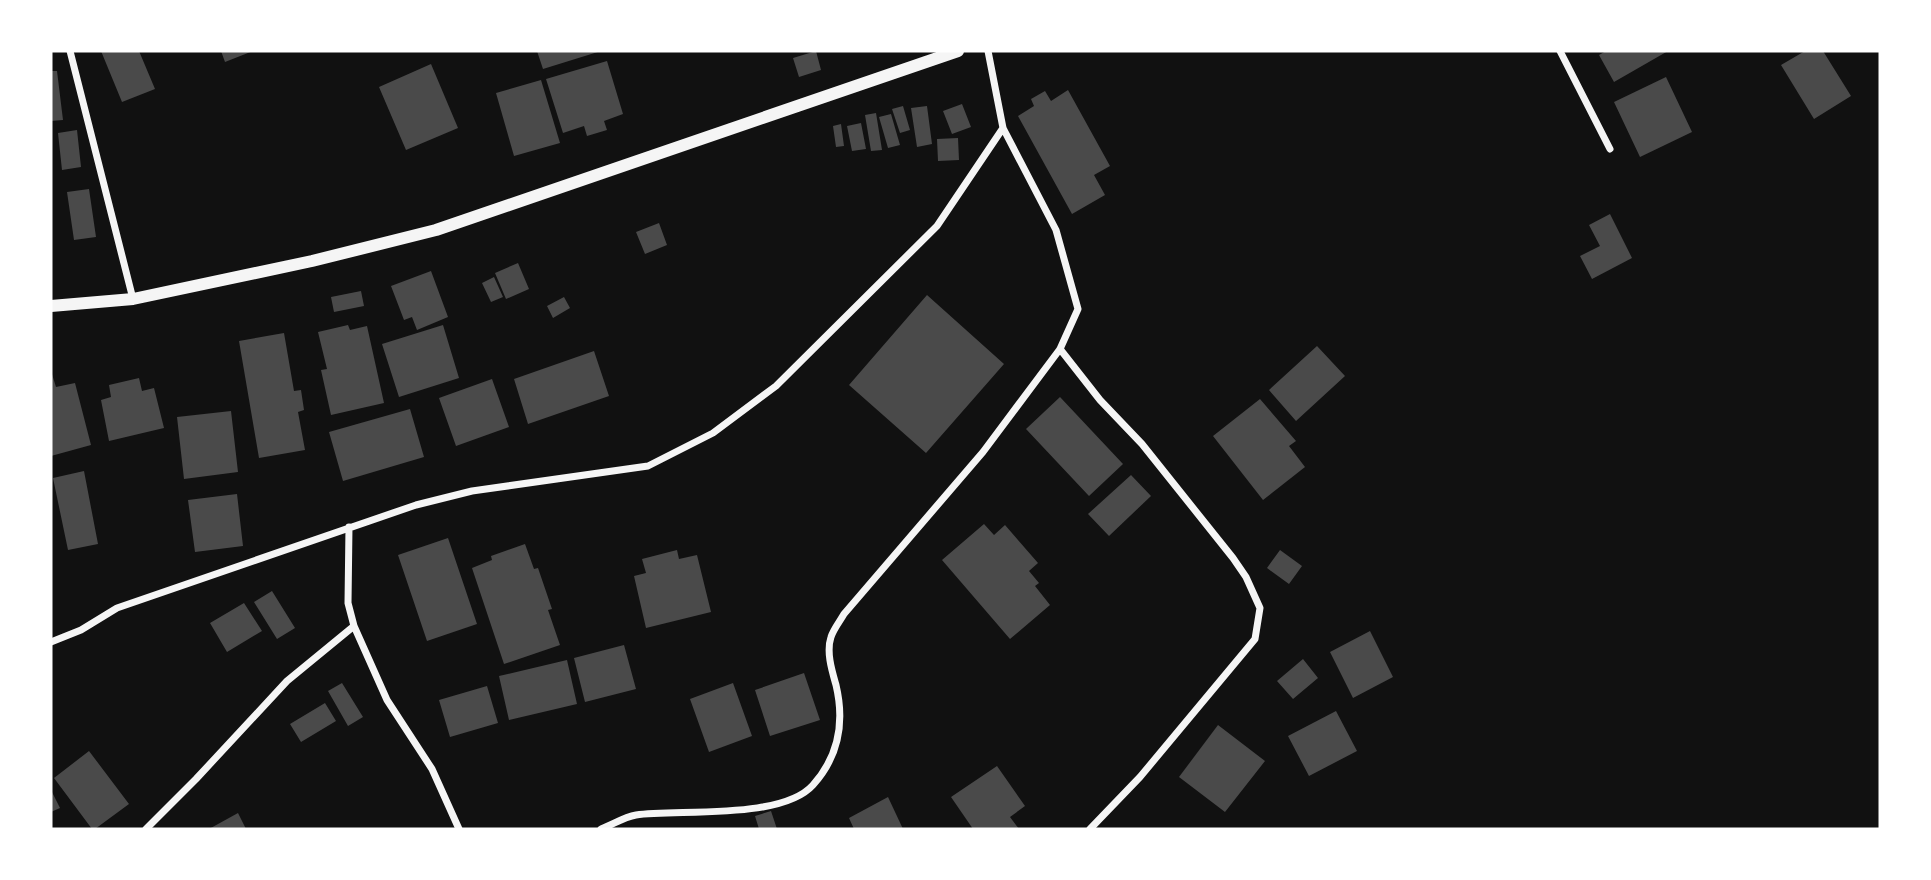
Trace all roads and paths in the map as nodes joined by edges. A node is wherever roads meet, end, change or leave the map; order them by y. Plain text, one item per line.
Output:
1 (70, 51) edge
2 (958, 51) edge
3 (988, 51) edge
4 (1560, 51) edge
5 (1003, 128) junction
6 (1610, 149) dead end
7 (133, 299) junction
8 (51, 306) edge
9 (1060, 349) junction
10 (349, 527) junction
11 (354, 626) junction
12 (51, 642) edge
13 (146, 829) edge
14 (459, 829) edge
15 (601, 829) edge
16 (1090, 829) edge

1 - 7 street
2 - 7 street
3 - 5 street
4 - 6 street
5 - 9 street
5 - 10 street
7 - 8 street
9 - 15 street
9 - 16 street
10 - 11 street
10 - 12 street
11 - 13 street
11 - 14 street

